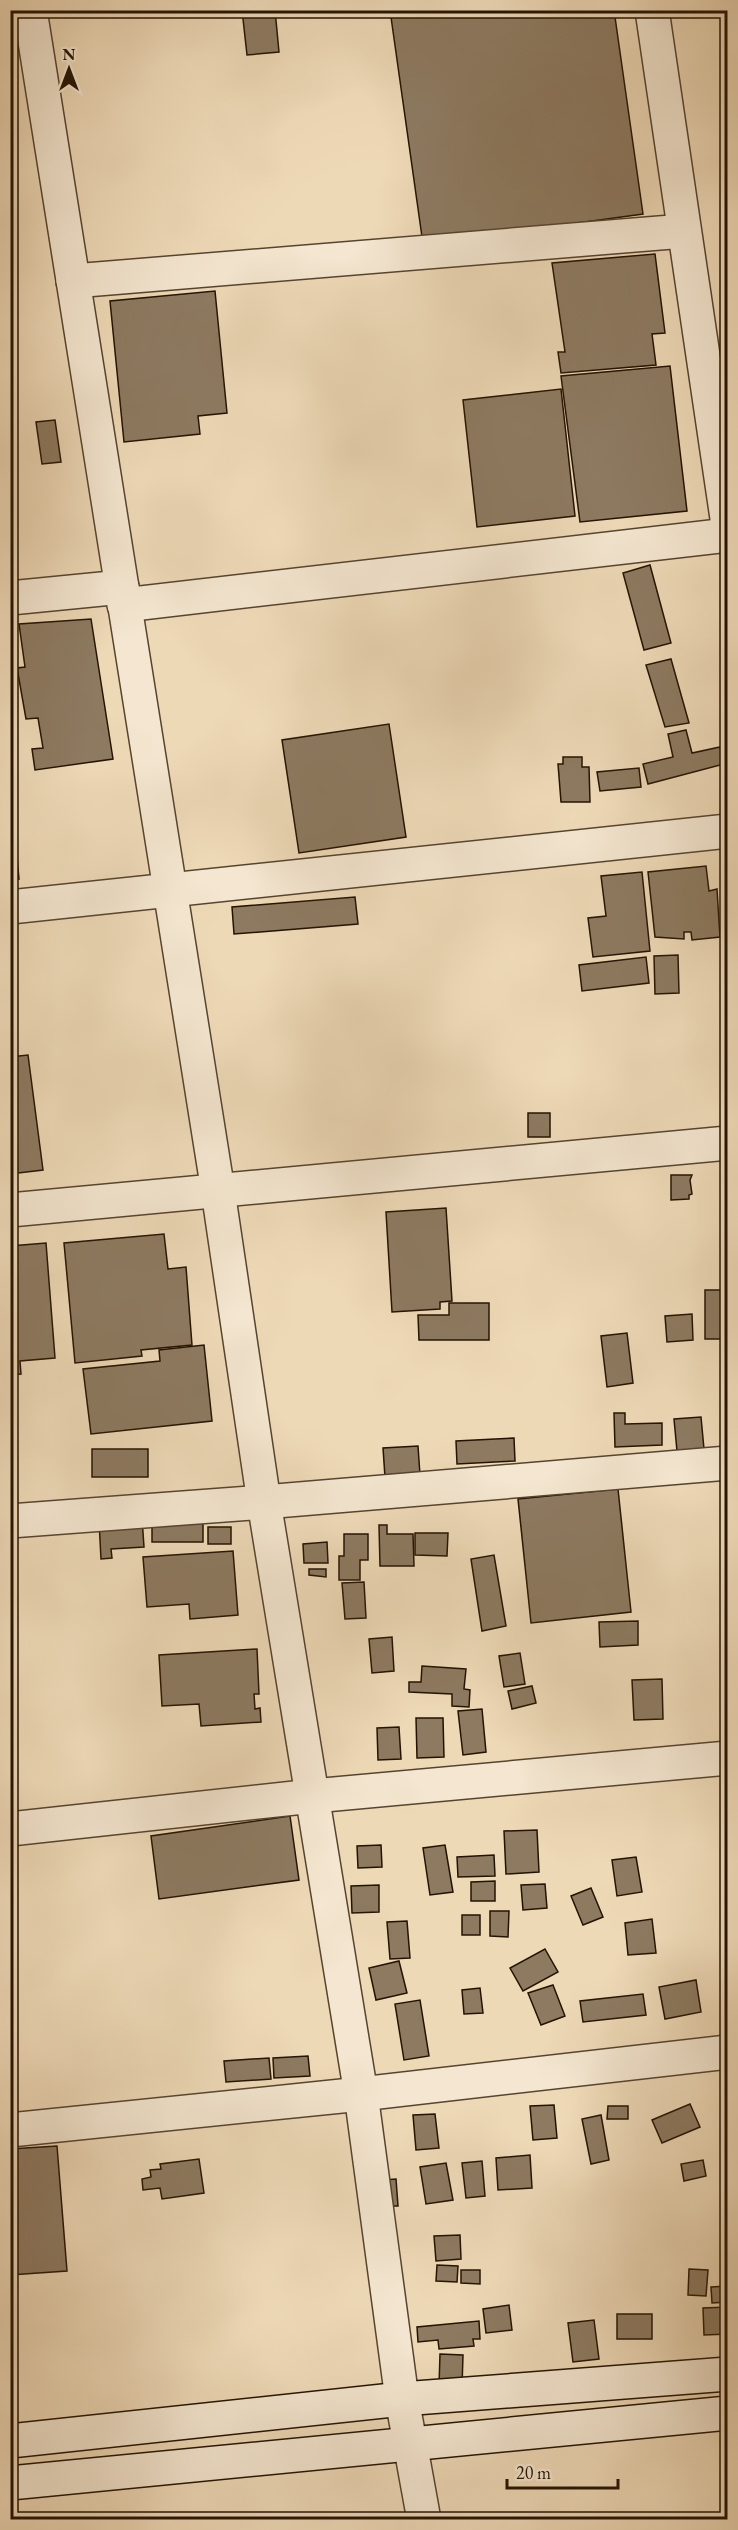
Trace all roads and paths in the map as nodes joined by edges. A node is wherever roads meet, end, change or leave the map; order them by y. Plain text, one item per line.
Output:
1 (30, 10) edge
2 (652, 10) edge
3 (684, 231) junction
4 (73, 281) junction
5 (728, 525) edge
6 (728, 536) edge
7 (123, 596) junction
8 (10, 598) edge
9 (728, 831) edge
10 (170, 890) junction
11 (10, 907) edge
12 (728, 1143) edge
13 (218, 1191) junction
14 (10, 1210) edge
15 (728, 1463) edge
16 (264, 1502) junction
17 (10, 1521) edge
18 (728, 1758) edge
19 (314, 1796) junction
20 (10, 1829) edge
21 (728, 2052) edge
22 (361, 2094) junction
23 (10, 2130) edge
24 (728, 2374) edge
25 (402, 2399) junction
26 (728, 2413) edge
27 (10, 2441) edge
28 (410, 2444) junction
29 (10, 2483) edge
30 (424, 2520) edge

1 - 4 street
2 - 3 street
3 - 4 street
3 - 5 street
4 - 7 street
6 - 7 street
7 - 8 street
7 - 10 street
9 - 10 street
10 - 11 street
10 - 13 street
12 - 13 street
13 - 14 street
13 - 16 street
15 - 16 street
16 - 17 street
16 - 19 street
18 - 19 street
19 - 20 street
19 - 22 street
21 - 22 street
22 - 23 street
22 - 25 street
24 - 25 street
25 - 27 street
25 - 28 street
26 - 28 street
28 - 29 street
28 - 30 street

